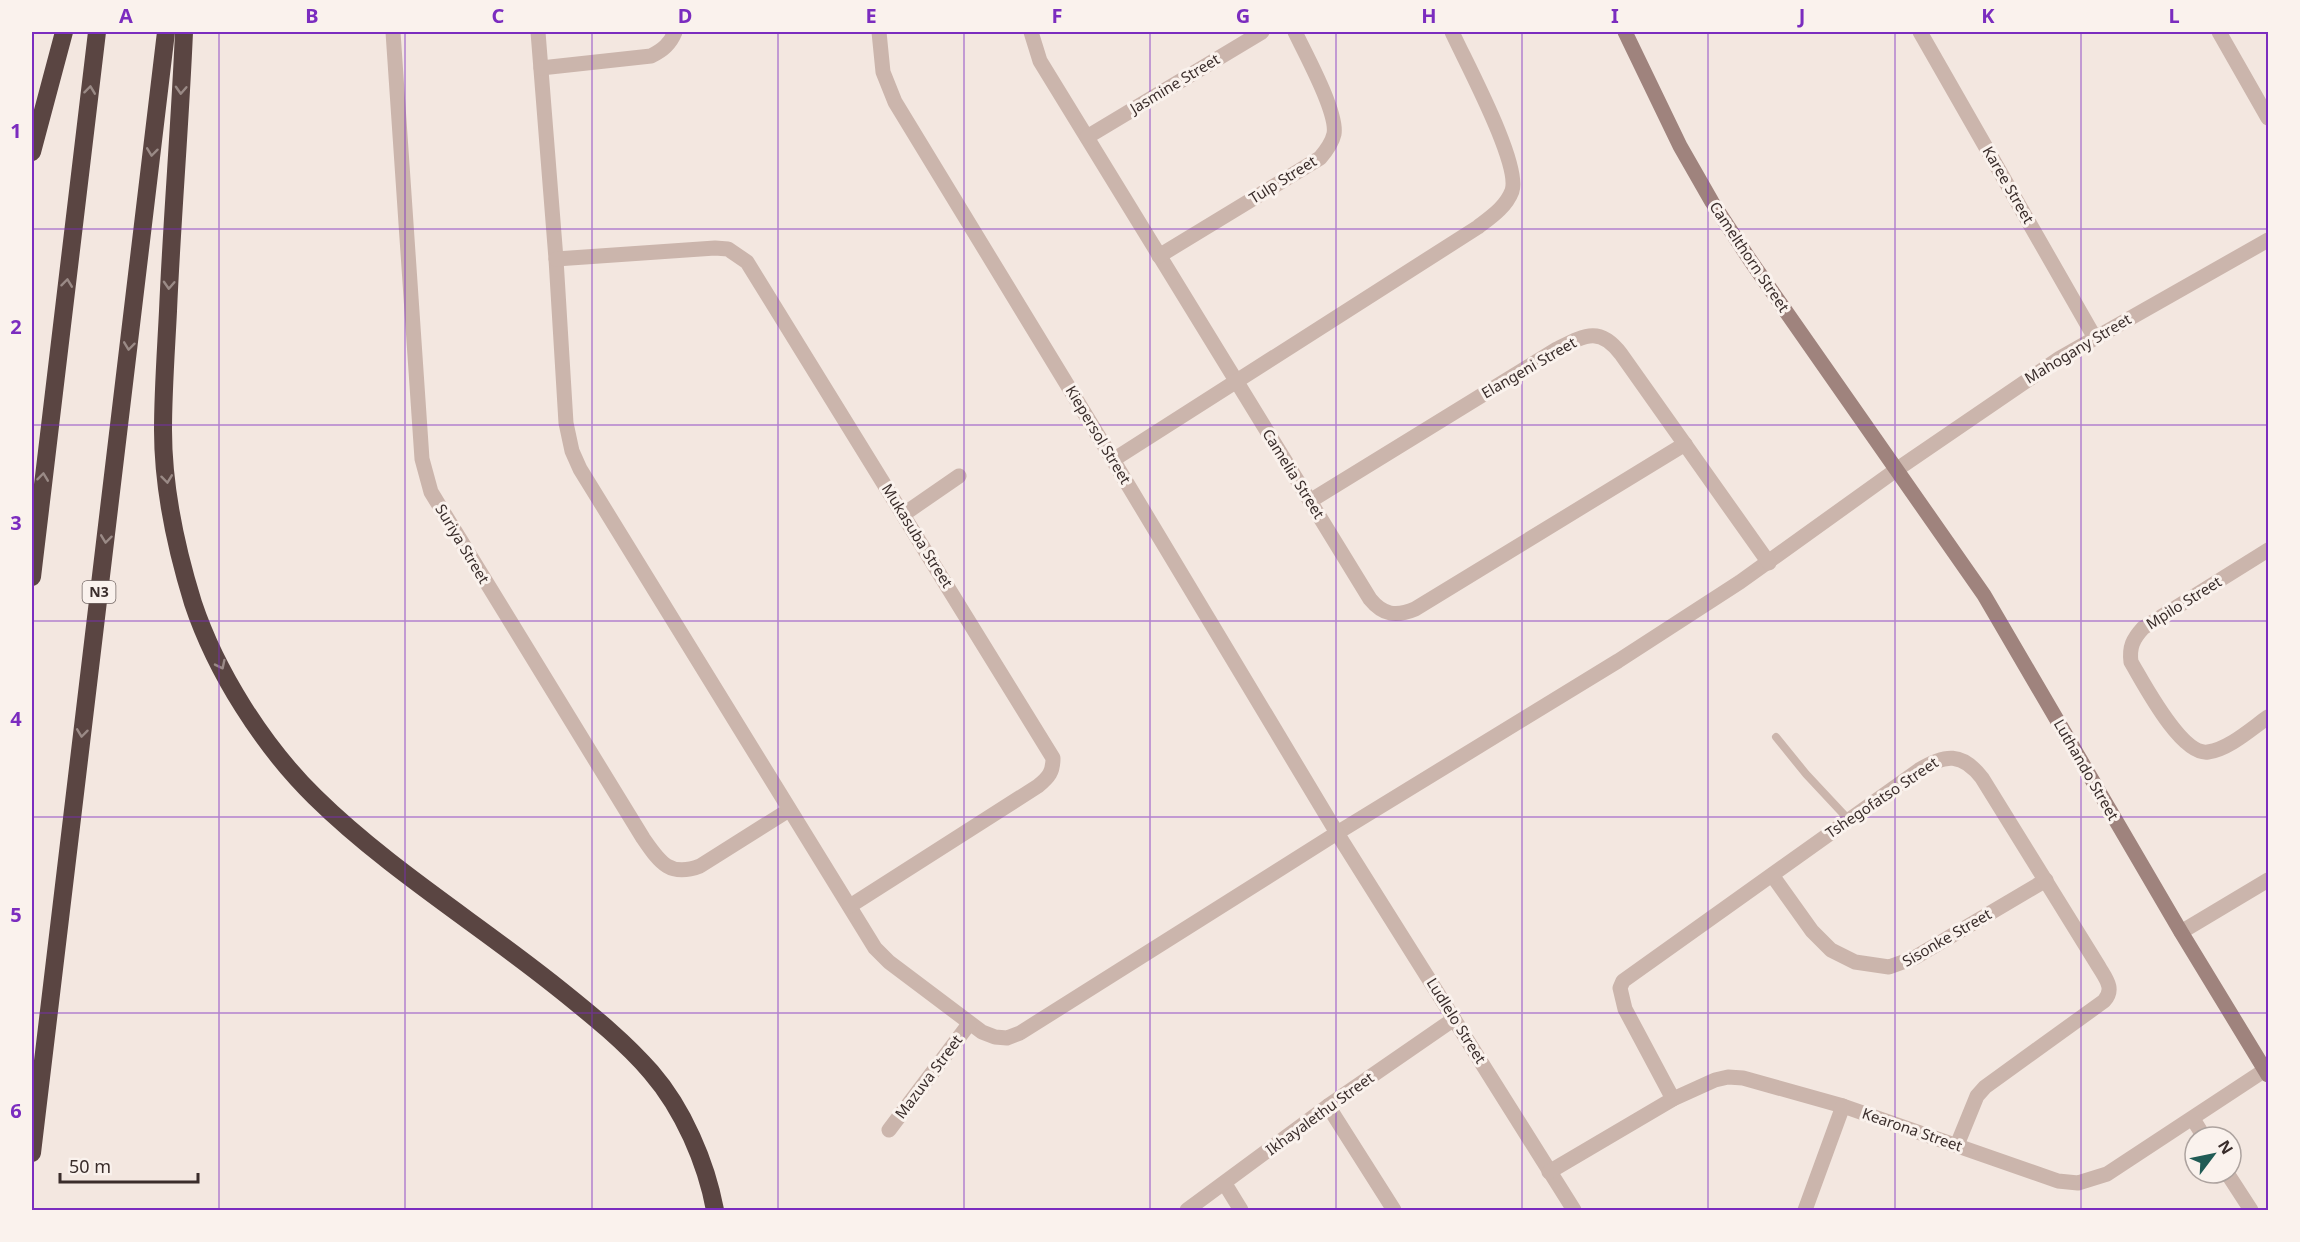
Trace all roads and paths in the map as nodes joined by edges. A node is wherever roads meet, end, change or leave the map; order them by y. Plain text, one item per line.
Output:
1 (64, 32) edge
2 (97, 32) edge
3 (166, 32) edge
4 (184, 32) edge
5 (393, 32) edge
6 (538, 32) edge
7 (675, 32) edge
8 (879, 32) edge
9 (1031, 32) edge
10 (1262, 32) edge
11 (1295, 32) edge
12 (1452, 32) edge
13 (1625, 32) edge
14 (1920, 32) edge
15 (2219, 32) edge
16 (541, 68) junction
17 (2268, 118) edge
18 (1087, 136) junction
19 (32, 152) edge
20 (2268, 240) edge
21 (1159, 256) junction
22 (556, 259) junction
23 (2095, 338) junction
24 (1237, 382) junction
25 (1685, 444) junction
26 (1113, 460) junction
27 (1896, 470) junction
28 (959, 476) dead end
29 (1310, 501) junction
30 (904, 514) junction
31 (2268, 550) edge
32 (1769, 562) junction
33 (32, 577) edge
34 (2268, 717) edge
35 (1776, 736) dead end
36 (789, 810) junction
37 (1849, 820) junction
38 (1337, 833) junction
39 (1772, 875) junction
40 (2046, 880) junction
41 (2268, 880) edge
42 (850, 906) junction
43 (2181, 932) junction
44 (1454, 1019) junction
45 (969, 1024) junction
46 (2267, 1073) edge
47 (1672, 1099) junction
48 (1328, 1106) junction
49 (1843, 1106) junction
50 (2193, 1119) junction
51 (2197, 1125) edge
52 (890, 1130) dead end
53 (1957, 1145) junction
54 (32, 1153) edge
55 (1550, 1172) junction
56 (1225, 1184) junction
57 (2235, 1185) edge
58 (715, 1210) edge
59 (1187, 1210) edge
60 (1241, 1210) edge
61 (1395, 1210) edge
62 (1574, 1210) edge
63 (1805, 1210) edge
64 (2251, 1210) edge

1 - 19 highway
33 -> 2 highway
3 -> 54 highway, N3
4 -> 58 highway
5 - 36 street, Suriya Street
6 - 16 street, Mahogany Street
7 - 16 street
8 - 26 street, Kiepersol Street
9 - 18 street, Camelia Street
10 - 18 street, Jasmine Street
11 - 21 street, Tulp Street
12 - 24 street
13 - 27 street, Camelthorn Street
14 - 23 street, Karee Street
15 - 17 street
16 - 22 street, Mahogany Street
18 - 21 street, Camelia Street
20 - 23 street, Mahogany Street
21 - 24 street, Camelia Street
22 - 30 street, Mukasuba Street
22 - 36 street, Mahogany Street
23 - 27 street, Mahogany Street
24 - 26 street
24 - 29 street, Camelia Street
25 - 29 street, Elangeni Street
25 - 29 street, Camelia Street
25 - 32 street, Elangeni Street
26 - 38 street, Kiepersol Street
27 - 32 street, Mahogany Street
27 - 43 street, Luthando Street
28 - 30 street
30 - 42 street, Mukasuba Street
31 - 34 street, Mpilo Street
32 - 38 street, Mahogany Street
35 - 37 lane
36 - 42 street, Mahogany Street
37 - 39 street, Tshegofatso Street
37 - 40 street, Tshegofatso Street
38 - 44 street, Ludlelo Street
38 - 45 street, Mahogany Street
39 - 40 street, Sisonke Street
39 - 47 street, Tshegofatso Street
40 - 53 street, Tshegofatso Street
41 - 43 street
42 - 45 street, Mahogany Street
43 - 46 street, Luthando Street
44 - 48 street, Ikhayalethu Street
44 - 55 street, Ludlelo Street
45 - 52 street, Mazuva Street
46 - 50 street, Kearona Street
47 - 49 street, Kearona Street
47 - 55 street, Kearona Street
48 - 56 street, Ikhayalethu Street
48 - 61 street
49 - 53 street, Kearona Street
49 - 63 street
50 - 51 street
50 - 53 street, Kearona Street
55 - 62 street, Ludlelo Street
56 - 59 street, Ikhayalethu Street
56 - 60 street
57 - 64 street

